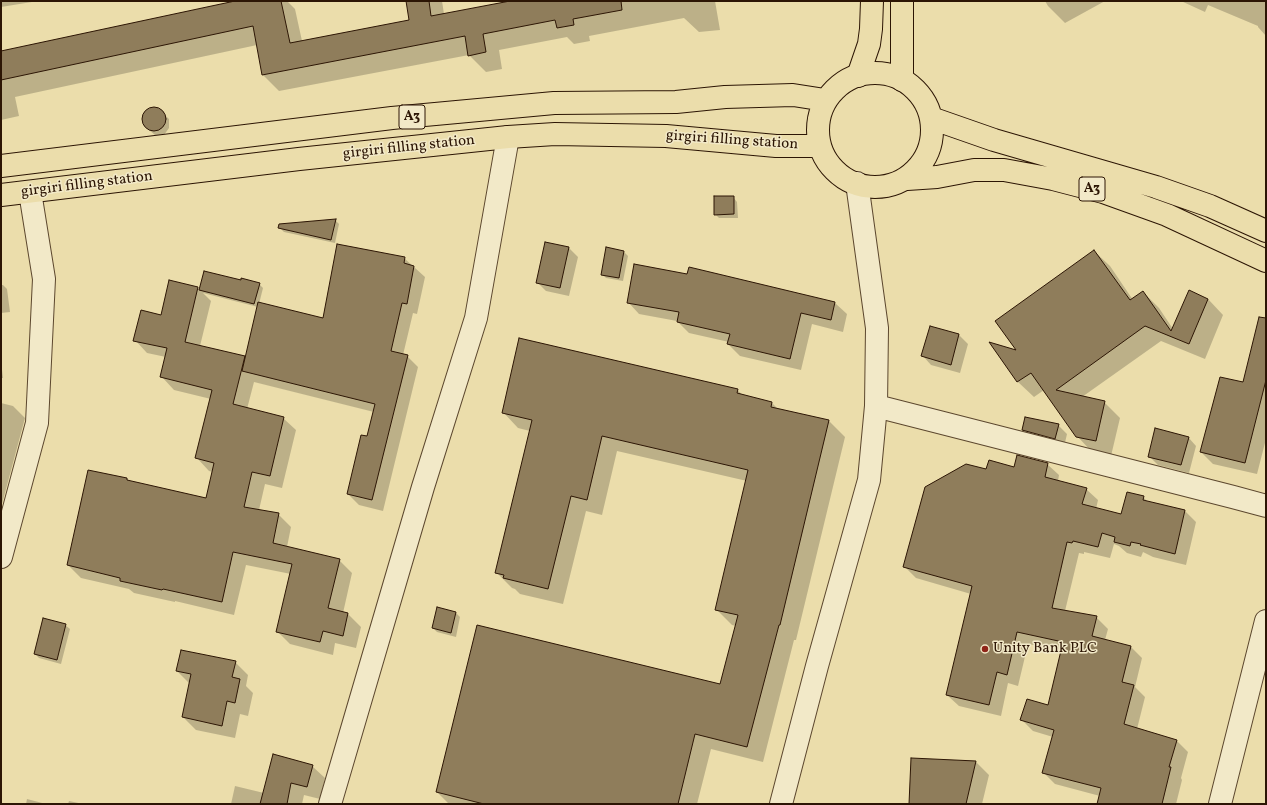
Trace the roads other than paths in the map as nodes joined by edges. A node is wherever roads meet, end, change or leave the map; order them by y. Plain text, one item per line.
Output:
1 (872, 1) edge
2 (902, 1) edge
3 (858, 76) junction
4 (902, 80) junction
5 (825, 100) junction
6 (931, 118) junction
7 (508, 137) junction
8 (819, 146) junction
9 (1, 166) edge
10 (907, 179) junction
11 (857, 183) junction
12 (30, 192) junction
13 (1, 196) edge
14 (1266, 231) edge
15 (1266, 261) edge
16 (876, 406) junction
17 (1266, 506) edge
18 (1, 557) edge
19 (1266, 621) edge
20 (330, 804) edge
21 (781, 804) edge
22 (1220, 804) edge

1 - 3 main road
2 - 4 main road
3 - 4 main road, A3
3 - 5 main road, A3
4 - 6 main road, A3
5 - 8 main road, A3
5 - 9 main road, A3
6 - 10 main road, A3
6 - 14 main road, A3
7 - 8 main road, girgiri filling station / A3
7 - 12 main road, girgiri filling station / A3
7 - 20 street
8 - 11 main road, A3
10 - 11 main road, A3
10 - 15 main road, A3
11 - 16 street
12 - 13 main road, girgiri filling station / A3
12 - 18 street
16 - 17 street
16 - 21 street
19 - 22 street

